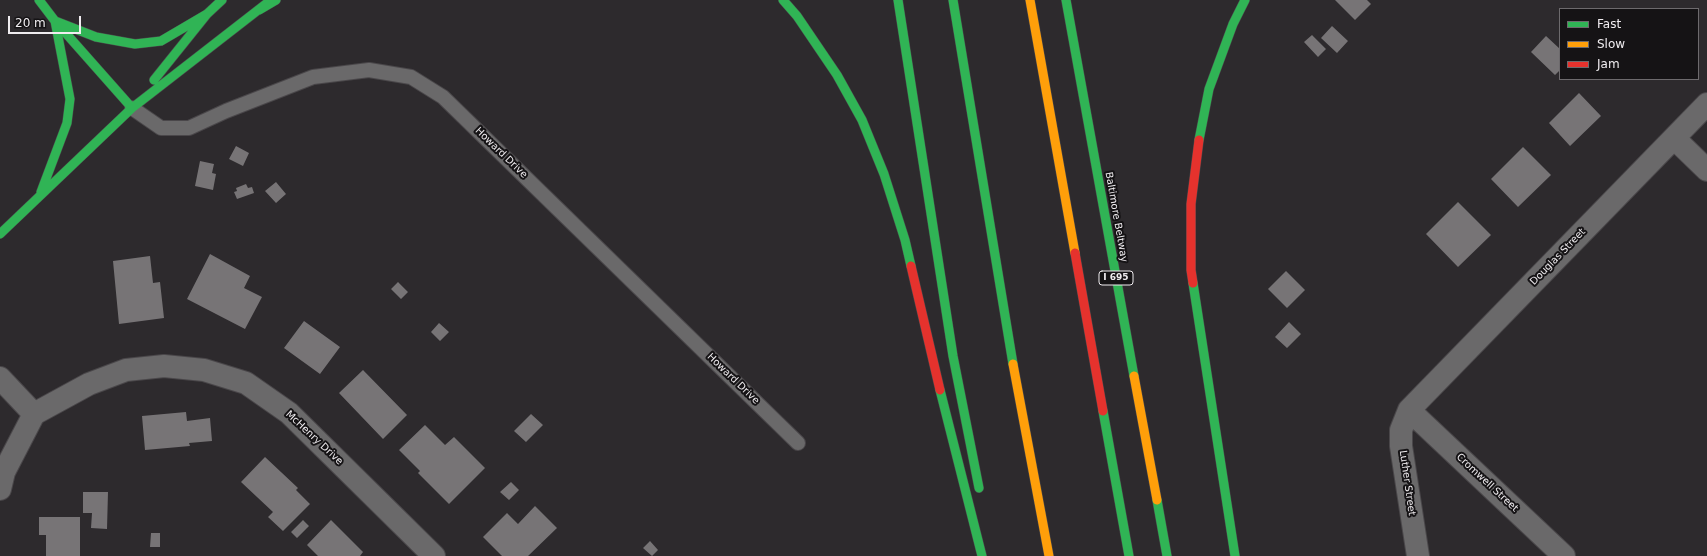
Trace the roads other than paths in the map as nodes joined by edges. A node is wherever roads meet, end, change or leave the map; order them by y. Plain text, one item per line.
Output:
1 (39, 0) edge
2 (222, 0) edge
3 (271, 0) edge
4 (276, 0) edge
5 (783, 0) edge
6 (898, 0) edge
7 (952, 0) edge
8 (1030, 0) edge
9 (1066, 0) edge
10 (1245, 0) edge
11 (259, 10) junction
12 (207, 14) junction
13 (55, 21) junction
14 (1707, 104) edge
15 (132, 108) junction
16 (1674, 138) junction
17 (1707, 170) edge
18 (38, 199) junction
19 (0, 234) edge
20 (0, 378) edge
21 (1409, 410) junction
22 (34, 414) junction
23 (798, 443) dead end
24 (0, 489) edge
25 (980, 495) dead end
26 (434, 556) edge
27 (982, 556) edge
28 (1049, 556) edge
29 (1129, 556) edge
30 (1166, 556) edge
31 (1235, 556) edge
32 (1418, 556) edge
33 (1564, 556) edge

1 - 13 main road
2 - 12 main road
3 - 11 main road
4 - 11 main road
5 - 27 main road
6 - 25 main road
7 - 28 main road
8 - 29 main road
9 - 30 main road, Baltimore Beltway / I 695
10 - 31 main road
11 - 15 main road
12 - 13 main road
12 - 15 main road
13 - 15 main road
13 - 18 main road
14 - 16 street, Douglas Street
15 - 18 main road
15 - 23 lane, Howard Drive
16 - 17 street
16 - 21 street, Douglas Street
18 - 19 main road
20 - 22 street
21 - 32 street, Luther Street
21 - 33 street, Cromwell Street
22 - 24 street
22 - 26 street, McHenry Drive

